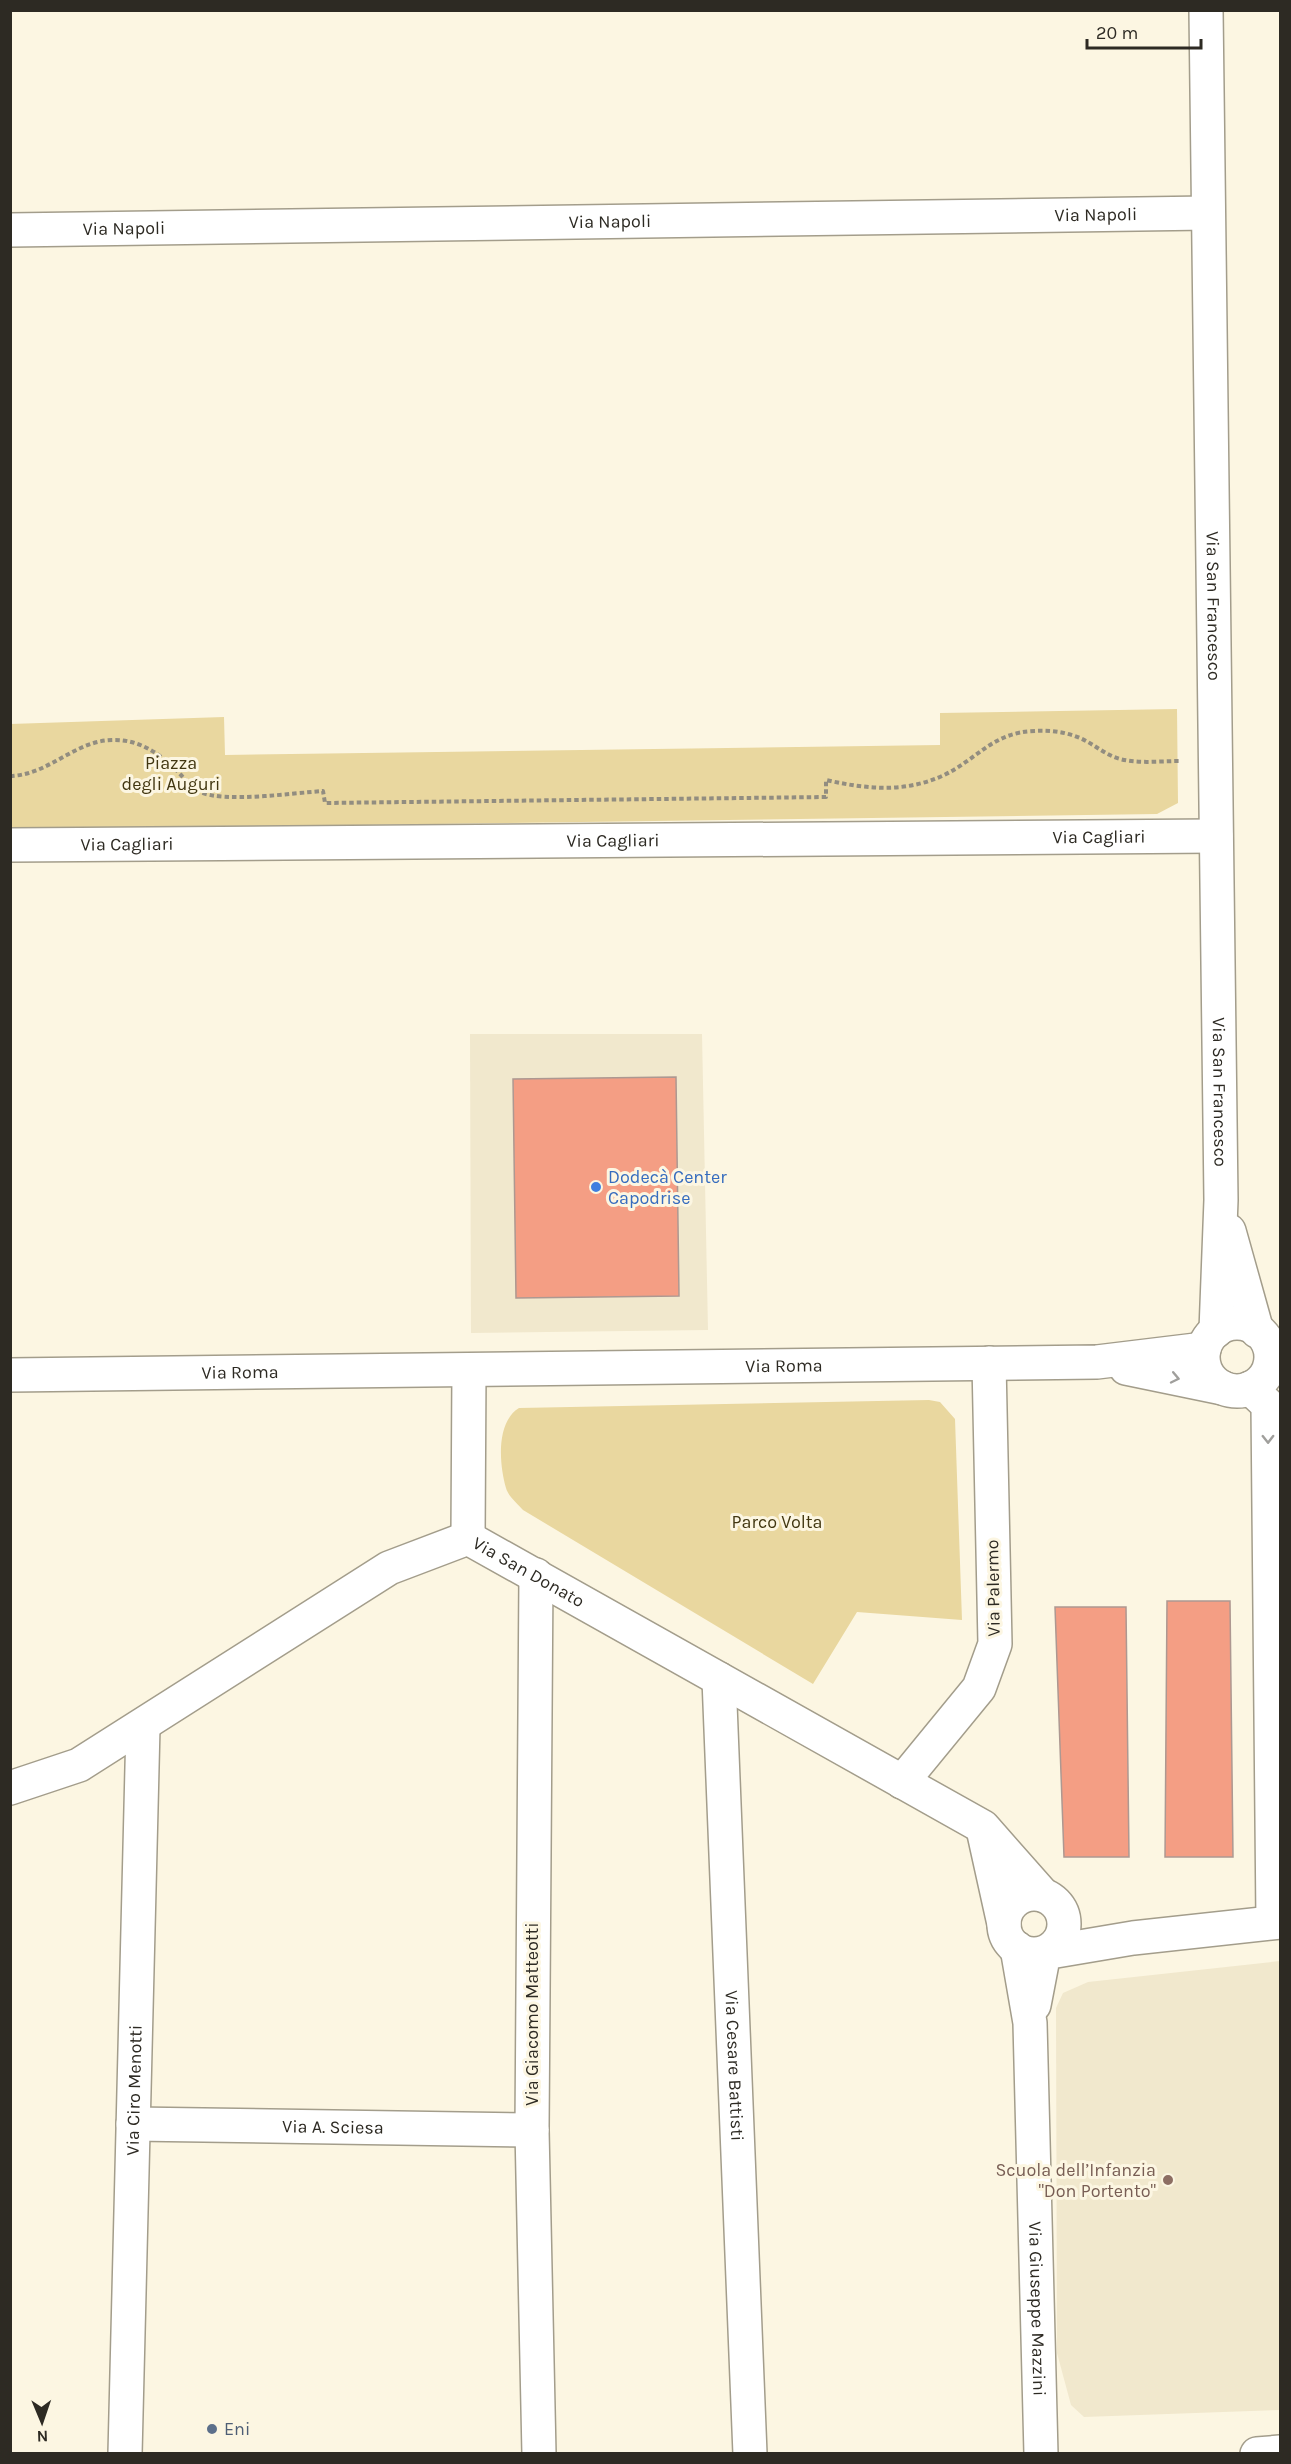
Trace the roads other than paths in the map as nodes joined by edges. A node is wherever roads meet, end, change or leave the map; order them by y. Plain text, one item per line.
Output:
1 (1206, 10) edge
2 (1208, 213) junction
3 (10, 230) edge
4 (1216, 836) junction
5 (10, 845) edge
6 (1221, 1200) junction
7 (1210, 1340) junction
8 (1269, 1342) edge
9 (1097, 1362) junction
10 (988, 1363) junction
11 (469, 1370) junction
12 (10, 1375) edge
13 (1253, 1385) edge
14 (468, 1538) junction
15 (536, 1575) junction
16 (719, 1679) junction
17 (143, 1727) junction
18 (902, 1782) junction
19 (10, 1788) edge
20 (983, 1827) junction
21 (1053, 1906) junction
22 (1277, 1922) edge
23 (1133, 1938) junction
24 (1022, 1942) junction
25 (134, 2124) junction
26 (531, 2130) junction
27 (1281, 2452) edge
28 (125, 2454) edge
29 (538, 2454) edge
30 (750, 2454) edge
31 (1041, 2454) edge
32 (1257, 2454) edge

1 - 2 street, Via San Francesco
2 - 3 street, Via Napoli
2 - 4 street, Via San Francesco
4 - 5 street, Via Cagliari
4 - 6 street, Via San Francesco
6 - 7 street, Via San Francesco
6 - 8 street, Via San Francesco
7 - 8 street
7 - 9 street, Via Roma
7 - 13 street
8 - 13 street
9 - 10 street, Via Roma
9 -> 13 street, Via Roma
10 - 11 street, Via Roma
10 - 18 street, Via Palermo
11 - 12 street, Via Roma
11 - 14 street
13 -> 22 street
14 - 15 street, Via San Donato
14 - 17 street, Via San Donato
15 - 16 street, Via San Donato
15 - 26 street, Via Giacomo Matteotti
16 - 18 street, Via San Donato
16 - 30 street, Via Cesare Battisti
17 - 19 street, Via San Donato
17 - 25 street, Via Ciro Menotti
18 - 20 street, Via San Donato
20 - 21 street, Via San Donato
20 - 24 street
21 - 23 street
21 - 24 street
21 - 24 street
22 - 23 street
23 - 24 street
24 - 31 street, Via Giuseppe Mazzini
25 - 26 street, Via A. Sciesa
25 - 28 street, Via Ciro Menotti
26 - 29 street, Via Giacomo Matteotti
27 - 32 street

